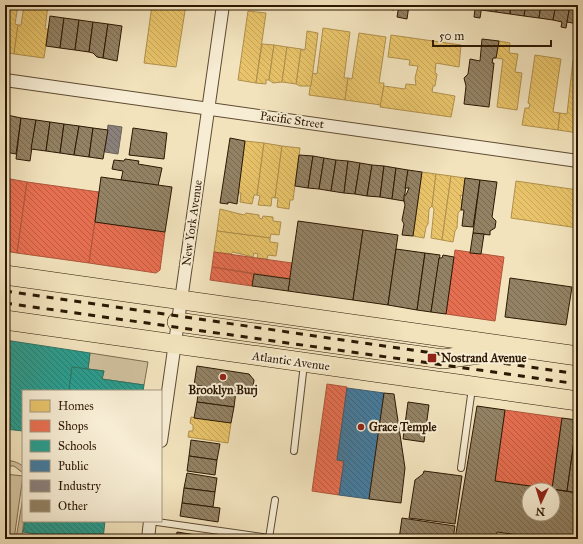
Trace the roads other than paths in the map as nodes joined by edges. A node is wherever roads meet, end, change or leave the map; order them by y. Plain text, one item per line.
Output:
1 (223, 5) edge
2 (5, 80) edge
3 (208, 109) junction
4 (578, 161) edge
5 (5, 275) edge
6 (181, 300) junction
7 (5, 320) edge
8 (178, 322) junction
9 (174, 344) junction
10 (522, 348) junction
11 (578, 356) edge
12 (304, 363) junction
13 (472, 386) junction
14 (578, 401) edge
15 (162, 434) edge
16 (294, 450) dead end
17 (461, 468) dead end
18 (275, 500) dead end
19 (150, 522) edge
20 (157, 522) edge
21 (148, 539) edge

1 - 3 street, New York Avenue
2 - 3 street, Pacific Street
3 - 4 street, Pacific Street
3 - 6 street, New York Avenue
5 - 6 main road
6 - 8 street, New York Avenue
6 - 10 main road
7 - 9 main road, Atlantic Avenue
8 - 9 street, New York Avenue
8 - 10 main road
9 - 12 main road, Atlantic Avenue
9 - 15 street, New York Avenue
10 - 11 main road
12 - 13 main road, Atlantic Avenue
12 - 16 lane
13 - 14 main road, Atlantic Avenue
13 - 17 lane
18 - 20 lane
19 - 21 street

